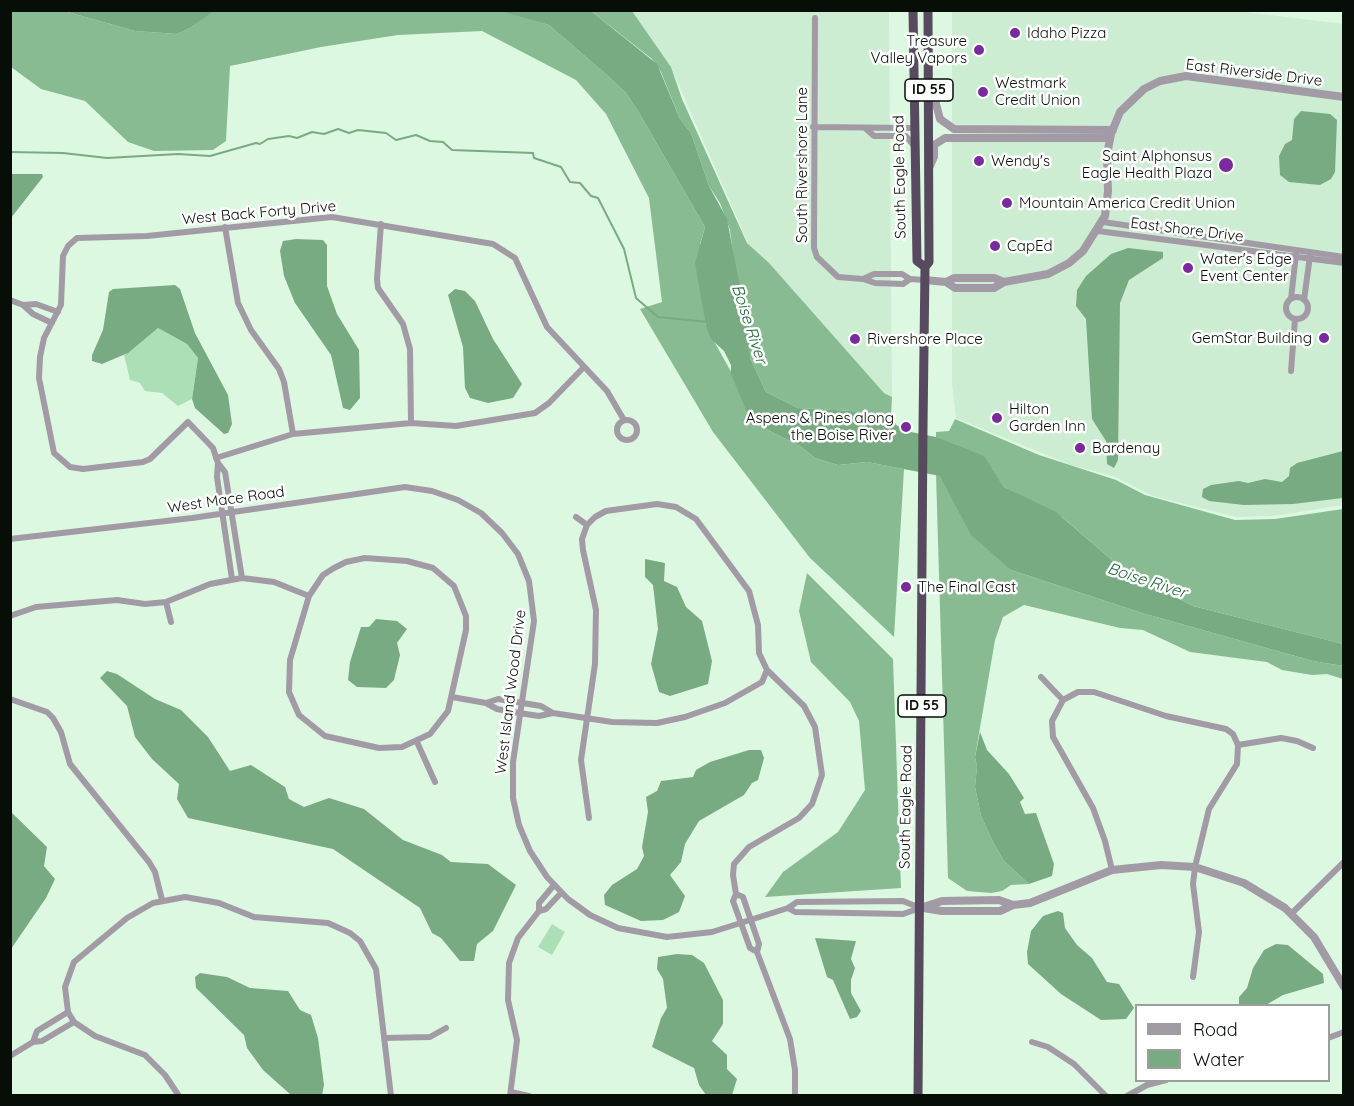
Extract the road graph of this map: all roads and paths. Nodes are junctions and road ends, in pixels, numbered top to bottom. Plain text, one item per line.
1 (913, 10) edge
2 (928, 10) edge
3 (816, 18) dead end
4 (929, 88) junction
5 (1344, 98) edge
6 (813, 127) junction
7 (864, 128) junction
8 (914, 128) junction
9 (1112, 134) junction
10 (914, 147) junction
11 (928, 172) junction
12 (1103, 222) junction
13 (381, 224) junction
14 (225, 227) junction
15 (1098, 231) junction
16 (1296, 254) junction
17 (1310, 256) junction
18 (1344, 257) edge
19 (1344, 263) edge
20 (925, 267) junction
21 (925, 280) junction
22 (1291, 298) junction
23 (10, 300) edge
24 (1304, 300) junction
25 (24, 304) junction
26 (58, 312) junction
27 (1295, 319) junction
28 (52, 322) junction
29 (584, 368) junction
30 (1291, 371) dead end
31 (624, 420) dead end
32 (411, 423) junction
33 (293, 434) junction
34 (217, 460) junction
35 (443, 494) joint
36 (233, 513) junction
37 (222, 514) junction
38 (576, 517) dead end
39 (587, 525) junction
40 (10, 539) edge
41 (237, 543) junction
42 (227, 545) junction
43 (242, 578) junction
44 (232, 579) junction
45 (309, 596) junction
46 (166, 602) junction
47 (10, 616) edge
48 (171, 622) dead end
49 (766, 670) junction
50 (1041, 677) dead end
51 (452, 697) junction
52 (10, 699) edge
53 (1063, 700) junction
54 (521, 702) junction
55 (486, 703) junction
56 (519, 713) junction
57 (553, 713) junction
58 (586, 718) junction
59 (417, 742) junction
60 (1238, 745) junction
61 (1313, 748) dead end
62 (435, 782) dead end
63 (589, 818) dead end
64 (1344, 861) edge
65 (1195, 867) junction
66 (1112, 870) junction
67 (554, 885) junction
68 (561, 893) junction
69 (736, 894) junction
70 (162, 900) junction
71 (788, 908) junction
72 (920, 908) junction
73 (539, 911) junction
74 (1292, 914) junction
75 (750, 918) junction
76 (741, 921) junction
77 (757, 952) junction
78 (1193, 977) dead end
79 (1344, 987) edge
80 (68, 1012) junction
81 (74, 1022) junction
82 (446, 1028) dead end
83 (1344, 1032) edge
84 (384, 1038) junction
85 (1330, 1038) edge
86 (33, 1042) junction
87 (1032, 1042) dead end
88 (10, 1056) edge
89 (1158, 1082) edge
90 (510, 1094) edge
91 (179, 1095) edge
92 (391, 1095) edge
93 (529, 1095) edge
94 (795, 1095) edge
95 (918, 1095) edge
96 (1106, 1095) edge
97 (1127, 1095) edge

1 - 8 highway, South Eagle Road / ID 55
2 - 4 highway, South Eagle Road / ID 55
3 - 6 street, South Rivershore Lane
4 - 9 street
4 - 11 highway, South Eagle Road / ID 55
5 - 9 street, East Riverside Drive
6 - 7 street
6 - 21 street, South Rivershore Lane
7 - 8 street
7 - 10 street
8 - 10 highway, South Eagle Road / ID 55
8 - 11 highway
9 - 11 street
9 - 12 street, East Riverside Drive
10 - 20 highway, South Eagle Road / ID 55
11 - 20 highway, South Eagle Road / ID 55
12 - 15 street, East Riverside Drive
12 - 16 street, East Shore Drive
13 - 14 street, West Back Forty Drive
13 - 29 street, West Back Forty Drive
13 - 32 street
14 - 26 street, West Back Forty Drive
14 - 33 street
15 - 16 street, East Shore Drive
15 - 21 street, East Riverside Drive
16 - 17 street, East Shore Drive
16 - 22 street
17 - 18 street, East Shore Drive
17 - 19 street, East Shore Drive
17 - 24 street
20 - 21 highway, South Eagle Road / ID 55
21 - 72 highway, South Eagle Road / ID 55
22 - 24 street
22 - 27 street
23 - 25 street
24 - 27 street
25 - 26 street
25 - 28 street
26 - 28 street
27 - 30 street
28 - 34 street
29 - 31 street
29 - 32 street
32 - 33 street
33 - 34 street
34 - 36 street
34 - 37 street
35 - 36 street, West Mace Road
35 - 54 street, West Island Wood Drive
36 - 37 street, West Mace Road
36 - 41 street
37 - 40 street, West Mace Road
37 - 42 street
38 - 39 street
39 - 49 street
39 - 58 street
41 - 42 street
41 - 43 street
42 - 44 street
43 - 44 street
43 - 45 street
44 - 46 street
45 - 51 street
45 - 59 street
46 - 47 street
46 - 48 street
49 - 58 street
49 - 69 street
50 - 53 street
51 - 55 street
51 - 59 street
52 - 70 street
53 - 60 street
53 - 66 street
54 - 55 street
54 - 56 street, West Island Wood Drive
54 - 57 street
55 - 56 street
56 - 57 street
56 - 67 street, West Island Wood Drive
57 - 58 street
58 - 63 street
59 - 62 street
60 - 61 street
60 - 65 street
64 - 74 street
65 - 66 street
65 - 74 street
65 - 78 street
66 - 72 street
67 - 68 street, West Island Wood Drive
67 - 73 street
68 - 73 street
68 - 76 street, West Island Wood Drive
69 - 75 street
69 - 76 street
70 - 80 street
70 - 84 street
71 - 72 street, West Island Wood Drive
71 - 72 street, West Island Wood Drive
71 - 75 street, West Island Wood Drive
72 - 95 highway, South Eagle Road / ID 55
73 - 90 street
74 - 79 street
75 - 76 street, West Island Wood Drive
75 - 77 street
76 - 77 street
77 - 94 street
80 - 81 street
80 - 86 street
81 - 86 street
81 - 91 street
82 - 84 street
83 - 85 street
84 - 92 street
86 - 88 street
87 - 96 street
89 - 97 street
90 - 93 street

